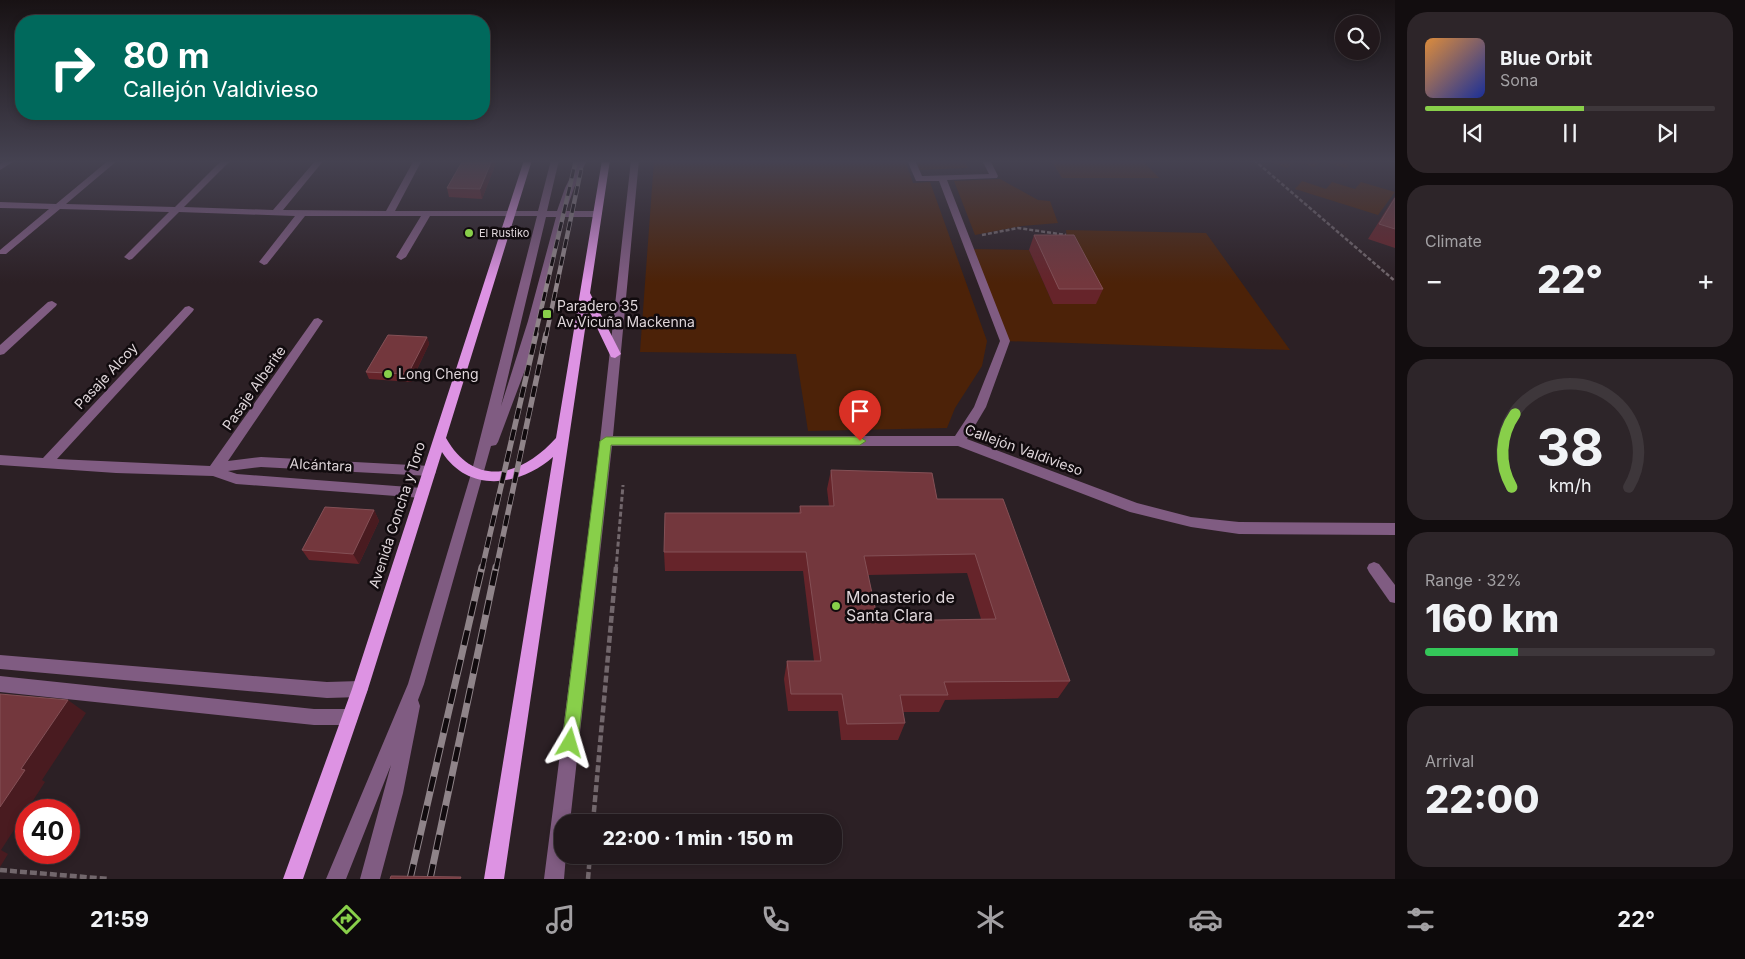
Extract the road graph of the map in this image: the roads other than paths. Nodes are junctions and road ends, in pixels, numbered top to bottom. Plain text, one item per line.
1 (64, 201) edge
2 (186, 201) edge
3 (285, 201) edge
4 (396, 201) edge
5 (515, 201) edge
6 (544, 201) edge
7 (566, 201) edge
8 (600, 201) edge
9 (631, 201) edge
10 (950, 201) edge
11 (0, 204) edge
12 (58, 206) junction
13 (177, 210) junction
14 (276, 212) junction
15 (302, 213) junction
16 (511, 213) junction
17 (541, 213) junction
18 (562, 213) junction
19 (389, 214) junction
20 (427, 214) junction
21 (598, 214) junction
22 (3, 252) dead end
23 (129, 257) dead end
24 (402, 257) dead end
25 (264, 262) dead end
26 (585, 292) junction
27 (52, 304) dead end
28 (189, 309) dead end
29 (318, 321) dead end
30 (0, 351) edge
31 (615, 354) junction
32 (440, 438) junction
33 (563, 439) junction
34 (606, 441) junction
35 (959, 441) junction
36 (0, 460) edge
37 (46, 464) junction
38 (214, 471) junction
39 (430, 471) junction
40 (478, 474) junction
41 (422, 493) junction
42 (1395, 529) edge
43 (1374, 568) dead end
44 (1395, 597) edge
45 (0, 662) edge
46 (0, 684) edge
47 (416, 684) junction
48 (360, 689) junction
49 (350, 717) junction
50 (293, 879) edge
51 (336, 879) edge
52 (370, 879) edge
53 (494, 879) edge
54 (554, 879) edge

1 - 12 street
2 - 13 street
3 - 14 street
4 - 19 street
5 - 16 main road, Avenida Concha y Toro
6 - 17 street
7 - 18 street
8 - 21 main road
9 - 31 street
10 - 35 street
11 - 12 street
12 - 13 street
12 - 22 street
13 - 14 street
13 - 23 street
14 - 15 street
15 - 19 street
15 - 25 street
16 - 17 street
16 - 20 street
16 - 32 main road, Avenida Concha y Toro
17 - 18 street
17 - 40 street
18 - 21 street
18 - 40 street
19 - 20 street
20 - 24 street
21 - 26 main road
26 - 31 main road
26 - 33 main road
27 - 30 street
28 - 37 street, Pasaje Alcoy
29 - 38 street, Pasaje Alberite
31 - 34 street
32 - 39 main road, Avenida Concha y Toro
32 - 40 main road
33 - 40 main road
33 - 53 main road
34 - 35 street, Callejón Valdivieso
34 - 54 street
35 - 42 street, Callejón Valdivieso
36 - 37 street, Alcántara
37 - 38 street, Alcántara
38 - 39 street, Alcántara
38 - 41 street, Alcántara
39 - 41 main road, Avenida Concha y Toro
40 - 47 street
41 - 48 main road, Avenida Concha y Toro
43 - 44 street
45 - 48 street
46 - 49 street
47 - 51 street
47 - 52 street
48 - 49 main road, Avenida Concha y Toro
49 - 50 main road, Avenida Concha y Toro

